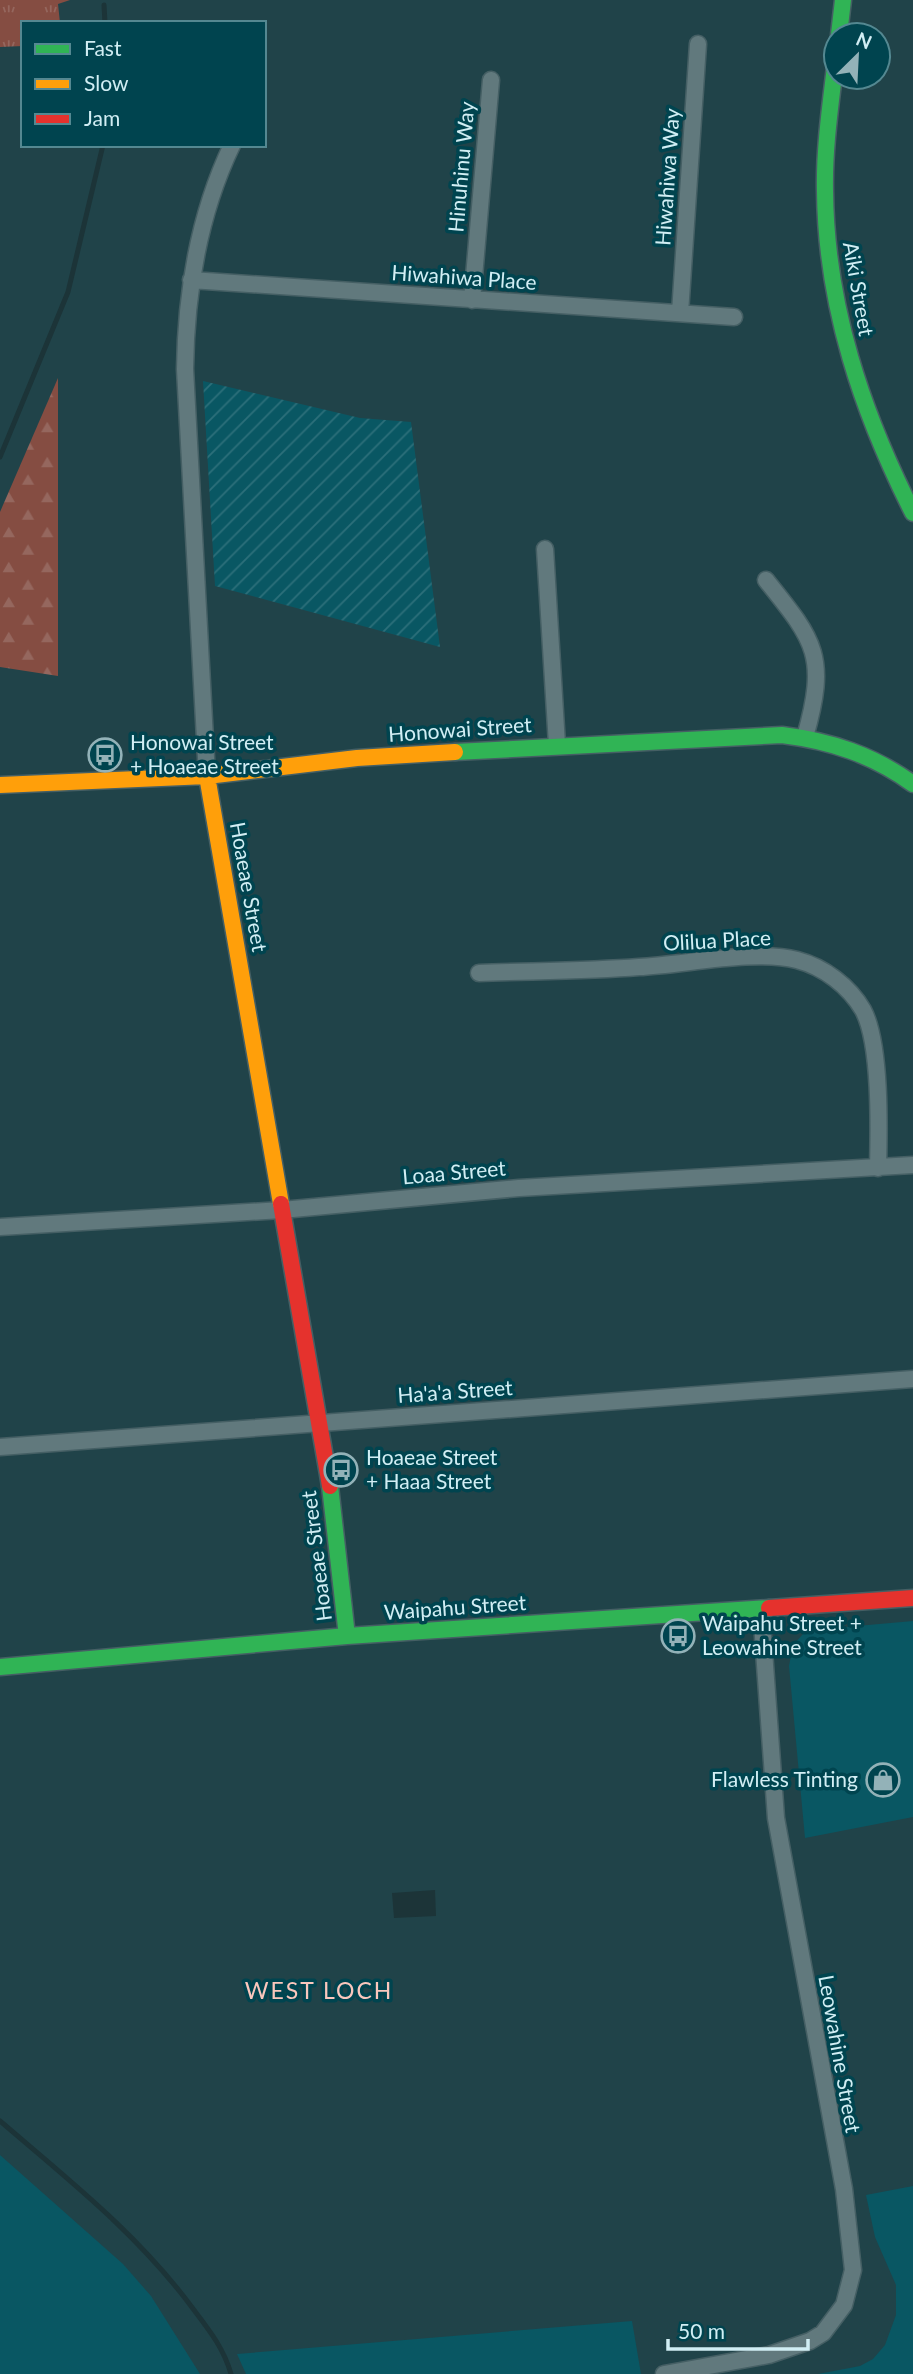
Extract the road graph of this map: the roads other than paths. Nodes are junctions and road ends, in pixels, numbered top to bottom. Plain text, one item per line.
1 (843, 0) edge
2 (841, 21) edge
3 (698, 44) dead end
4 (491, 80) dead end
5 (832, 91) edge
6 (231, 147) edge
7 (191, 280) junction
8 (472, 300) junction
9 (680, 313) junction
10 (734, 317) dead end
11 (913, 513) edge
12 (545, 549) dead end
13 (766, 580) dead end
14 (805, 737) junction
15 (557, 745) junction
16 (208, 776) junction
17 (913, 784) edge
18 (0, 785) edge
19 (480, 973) dead end
20 (913, 1165) edge
21 (878, 1168) junction
22 (282, 1210) junction
23 (0, 1227) edge
24 (913, 1379) edge
25 (319, 1423) junction
26 (0, 1447) edge
27 (913, 1598) edge
28 (761, 1609) junction
29 (347, 1636) junction
30 (0, 1667) edge
31 (664, 2374) edge

1 - 2 street
3 - 9 street, Hiwahiwa Way
4 - 8 street, Hinuhinu Way
5 - 11 street, Aiki Street
6 - 7 street, Hoaeae Street
7 - 8 street, Hiwahiwa Place
7 - 16 street, Hoaeae Street
8 - 9 street, Hiwahiwa Place
9 - 10 street, Hiwahiwa Place
12 - 15 street
13 - 14 street
14 - 15 street, Honowai Street
14 - 17 street, Honowai Street
15 - 16 street, Honowai Street
16 - 18 street, Honowai Street
16 - 22 street, Hoaeae Street
19 - 21 street, Olilua Place
20 - 21 street, Loaa Street
21 - 22 street, Loaa Street
22 - 23 street, Loaa Street
22 - 25 street, Hoaeae Street
24 - 25 street, Ha'a'a Street
25 - 26 street, Ha'a'a Street
25 - 29 street, Hoaeae Street
27 - 28 street, Waipahu Street
28 - 29 street, Waipahu Street
28 - 31 street, Leowahine Street
29 - 30 street, Waipahu Street

